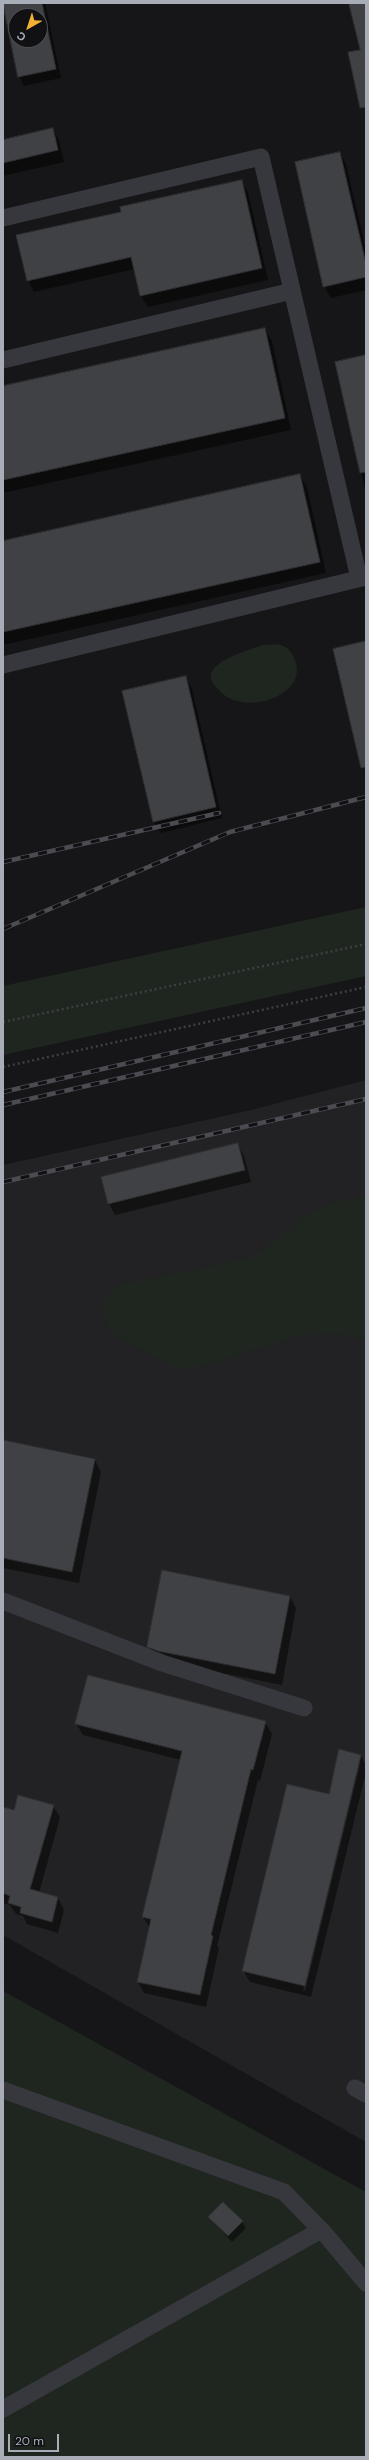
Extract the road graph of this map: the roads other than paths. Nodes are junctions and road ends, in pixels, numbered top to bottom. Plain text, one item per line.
1 (3, 218) edge
2 (292, 291) junction
3 (3, 360) edge
4 (362, 578) edge
5 (3, 665) edge
6 (3, 1601) edge
7 (304, 1708) dead end
8 (3, 2090) edge
9 (321, 2230) junction
10 (366, 2283) edge
11 (3, 2409) edge

1 - 2 lane
2 - 3 lane
2 - 4 lane
4 - 5 lane
6 - 7 lane
8 - 9 lane
9 - 10 lane
9 - 11 lane

